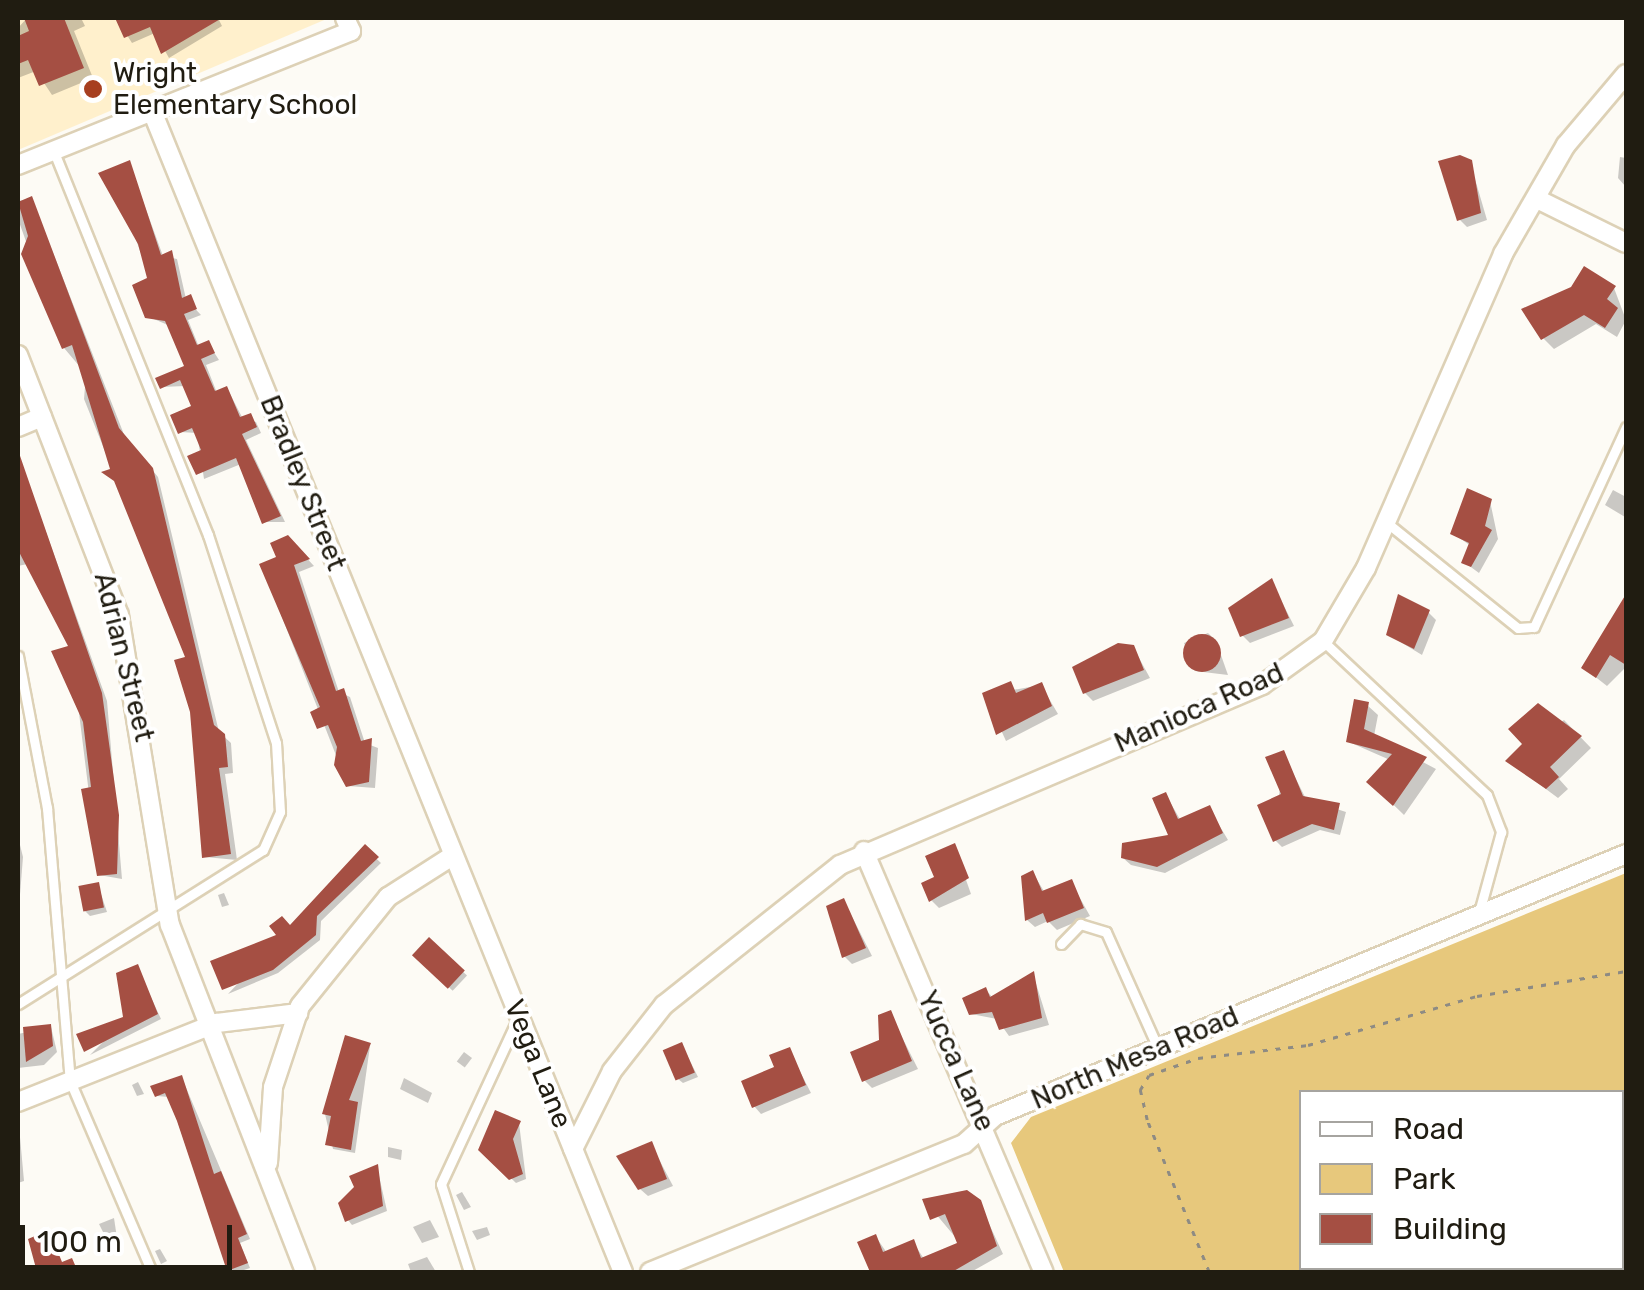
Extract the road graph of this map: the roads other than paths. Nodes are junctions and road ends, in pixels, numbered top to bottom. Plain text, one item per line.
1 (348, 24) edge
2 (1626, 74) edge
3 (152, 112) junction
4 (54, 151) junction
5 (18, 165) edge
6 (1537, 199) junction
7 (1626, 243) edge
8 (18, 355) edge
9 (42, 416) junction
10 (18, 427) edge
11 (1626, 427) edge
12 (1386, 522) junction
13 (1323, 641) junction
14 (18, 656) edge
15 (864, 851) junction
16 (1626, 854) edge
17 (452, 856) junction
18 (168, 916) junction
19 (1478, 916) junction
20 (1061, 944) dead end
21 (63, 983) junction
22 (18, 1004) edge
23 (298, 1013) junction
24 (519, 1017) junction
25 (205, 1028) junction
26 (1158, 1048) junction
27 (70, 1081) junction
28 (18, 1102) edge
29 (983, 1124) junction
30 (573, 1149) junction
31 (268, 1179) junction
32 (152, 1272) edge
33 (305, 1272) edge
34 (469, 1272) edge
35 (623, 1272) edge
36 (650, 1272) edge
37 (1044, 1272) edge

1 - 3 street
2 - 6 street, Manioca Road
3 - 4 street
3 - 17 street, Bradley Street
4 - 5 street
4 - 18 lane
6 - 7 street
6 - 12 street, Manioca Road
8 - 9 street, Adrian Street
9 - 10 street
9 - 18 street, Adrian Street
11 - 12 lane
12 - 13 street, Manioca Road
13 - 15 street, Manioca Road
13 - 19 lane
14 - 21 lane
15 - 29 street, Yucca Lane
15 - 30 street, Manioca Road
16 - 19 street, North Mesa Road
17 - 23 street
17 - 24 street, Vega Lane
18 - 21 lane
18 - 25 street, Adrian Street
19 - 26 street, North Mesa Road
20 - 26 lane
21 - 22 lane
21 - 27 lane
23 - 25 street
23 - 31 street
24 - 30 street, Vega Lane
24 - 34 lane
25 - 27 street
25 - 31 street, Adrian Street
26 - 29 street, North Mesa Road
27 - 28 street
27 - 32 lane
29 - 36 street, North Mesa Road
29 - 37 street, Yucca Lane
30 - 35 street, Vega Lane
31 - 33 street, Adrian Street

